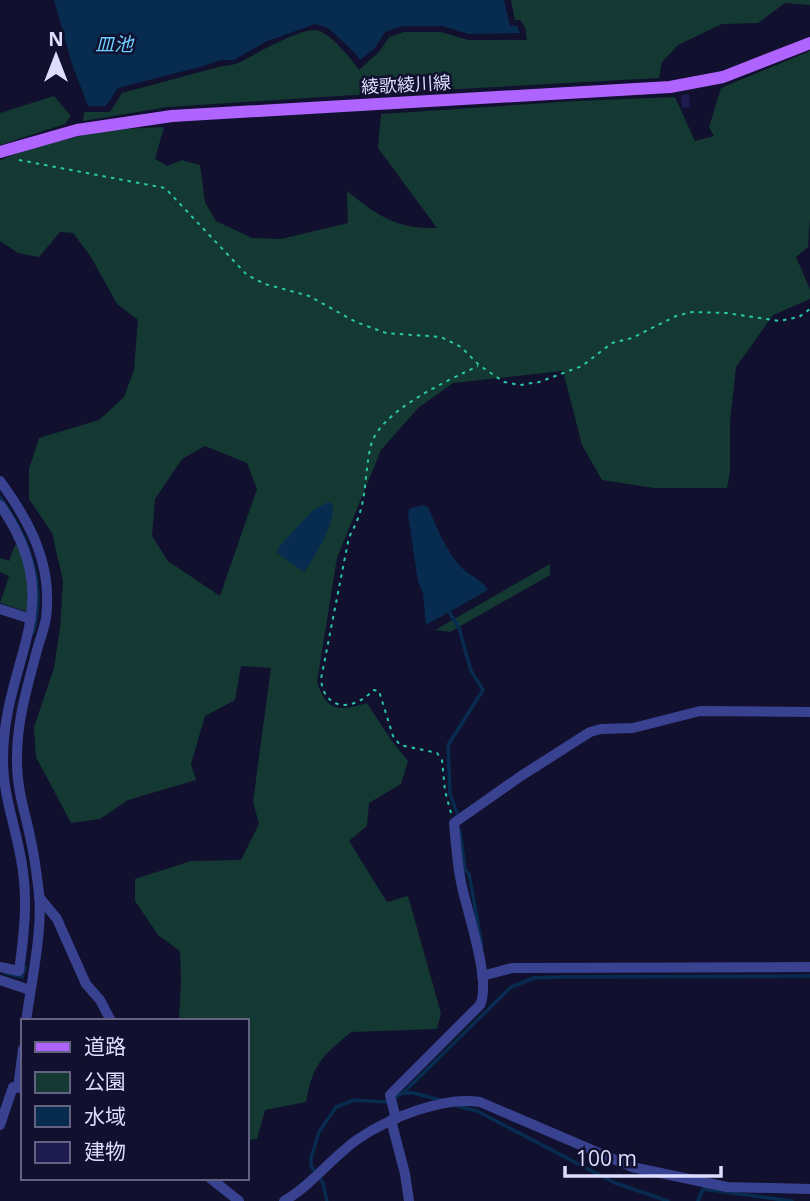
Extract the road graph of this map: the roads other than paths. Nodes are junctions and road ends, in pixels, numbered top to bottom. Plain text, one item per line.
1 (810, 43) edge
2 (1, 152) edge
3 (0, 481) edge
4 (0, 505) edge
5 (0, 609) edge
6 (31, 619) junction
7 (810, 712) edge
8 (39, 897) junction
9 (0, 967) edge
10 (810, 967) edge
11 (482, 976) junction
12 (0, 980) edge
13 (30, 990) junction
14 (26, 1019) edge
15 (110, 1019) edge
16 (21, 1058) edge
17 (14, 1088) edge
18 (394, 1120) junction
19 (0, 1125) edge
20 (213, 1180) edge
21 (810, 1189) edge
22 (239, 1201) edge
23 (284, 1201) edge
24 (409, 1201) edge

1 - 2 main road, 綾歌綾川線
3 - 8 street
4 - 6 street
5 - 6 street
6 - 9 street
7 - 11 street
8 - 13 street
8 - 15 street
10 - 11 street
11 - 18 street
12 - 13 street
13 - 14 street
16 - 17 street
17 - 19 street
18 - 21 street
18 - 23 street
18 - 24 street
20 - 22 street

